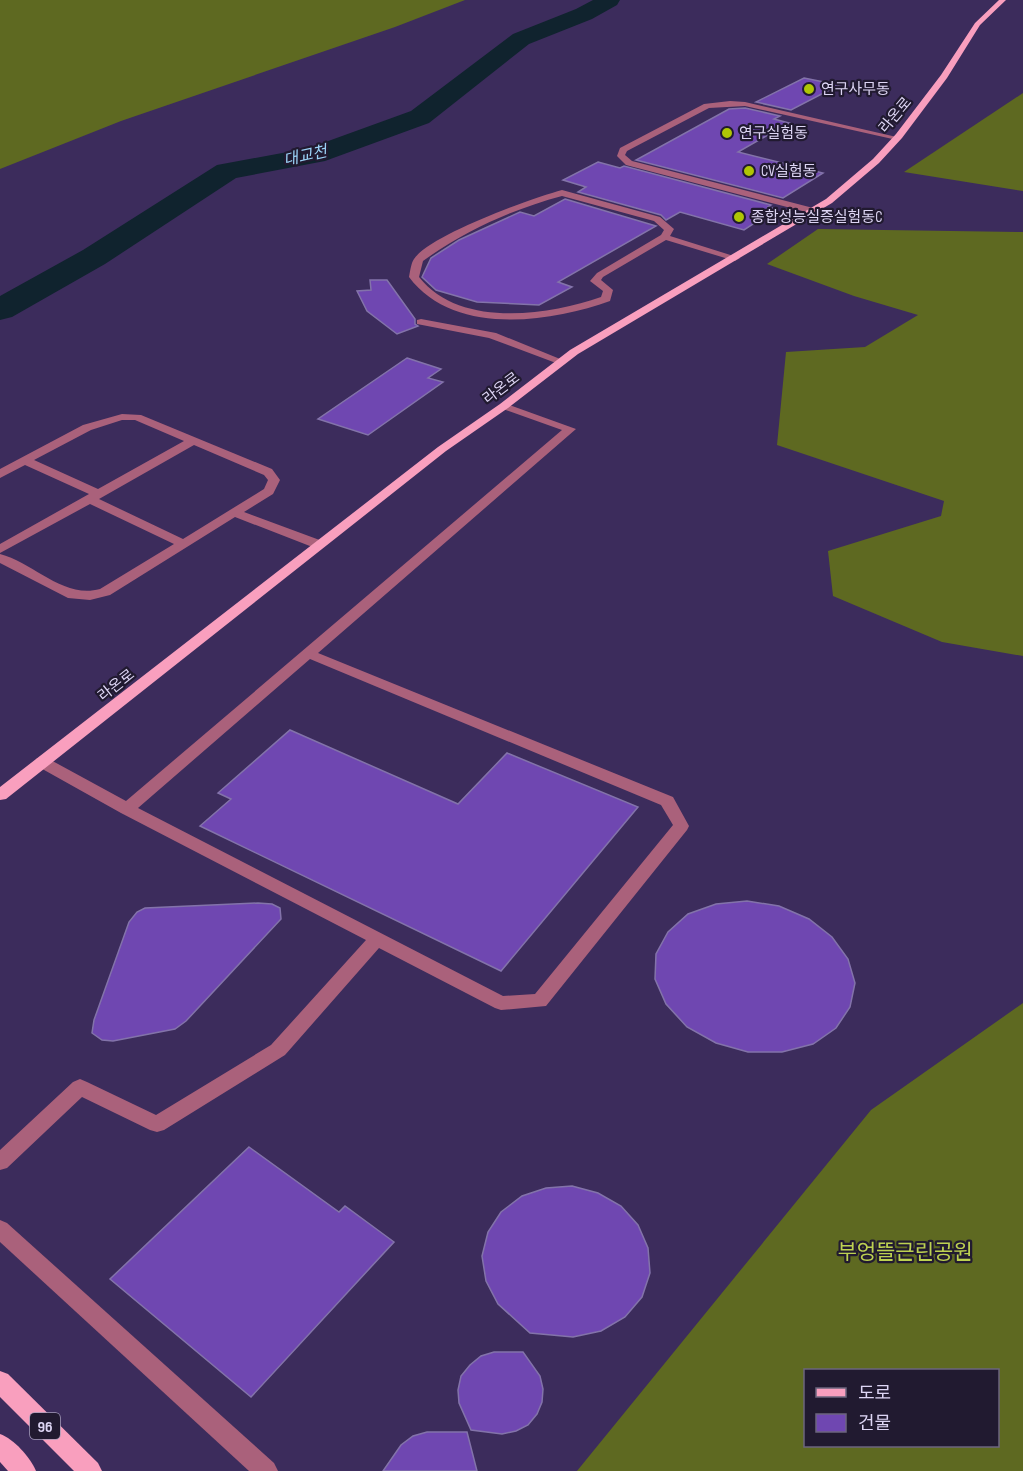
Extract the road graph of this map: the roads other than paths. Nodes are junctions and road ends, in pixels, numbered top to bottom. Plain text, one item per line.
1 (1003, 0) edge
2 (897, 138) junction
3 (814, 211) junction
4 (664, 237) junction
5 (735, 258) junction
6 (499, 316) junction
7 (421, 322) dead end
8 (492, 335) junction
9 (560, 361) junction
10 (504, 406) junction
11 (193, 441) junction
12 (26, 461) junction
13 (0, 474) edge
14 (92, 496) junction
15 (235, 513) junction
16 (184, 544) junction
17 (320, 545) junction
18 (0, 549) edge
19 (0, 558) edge
20 (309, 654) junction
21 (42, 762) junction
22 (0, 795) edge
23 (127, 809) junction
24 (377, 939) junction
25 (0, 1162) edge
26 (0, 1229) edge
27 (0, 1382) edge
28 (0, 1446) edge
29 (24, 1471) edge
30 (90, 1471) edge
31 (267, 1471) edge

1 - 2 main road, 라온로
2 - 3 main road, 라온로
2 - 3 lane
3 - 5 main road, 라온로
4 - 5 lane
4 - 6 lane
4 - 6 lane
5 - 9 main road, 라온로
6 - 8 lane
7 - 8 lane
8 - 9 lane
9 - 10 main road, 라온로
10 - 17 main road, 라온로
10 - 20 lane
11 - 12 lane
11 - 14 lane
11 - 15 lane
12 - 13 lane
12 - 14 lane
14 - 16 lane
14 - 18 lane
15 - 16 lane
15 - 17 lane
16 - 19 lane
17 - 21 main road, 라온로
20 - 23 lane
20 - 24 lane
21 - 22 main road, 라온로
21 - 23 lane
23 - 24 lane
24 - 25 lane
26 - 31 lane
27 - 30 main road, 96
28 - 29 main road, 96

